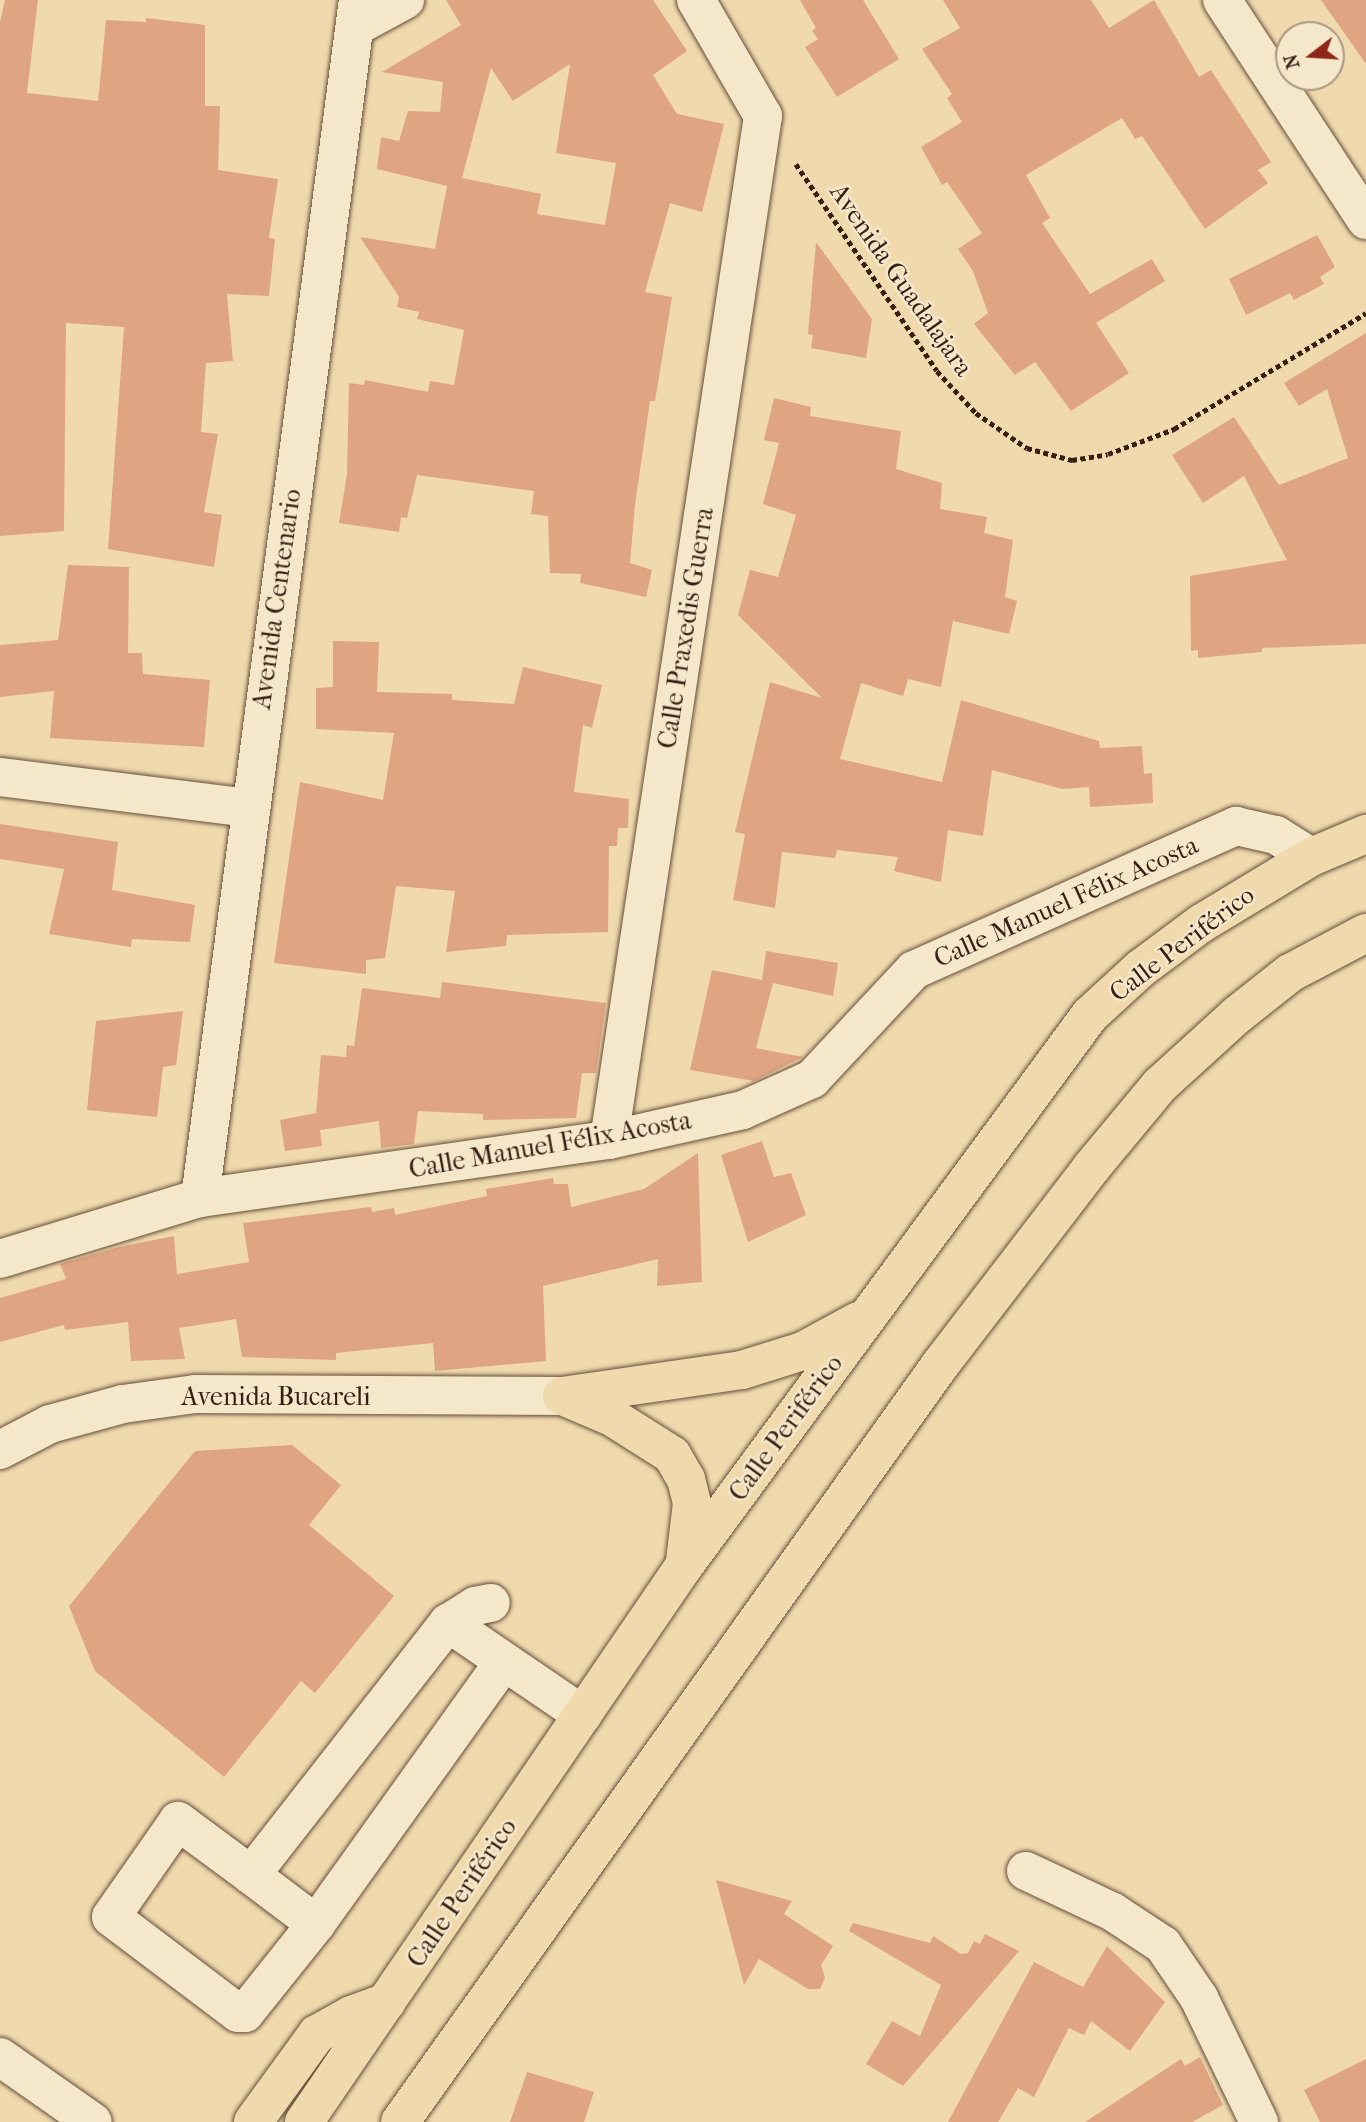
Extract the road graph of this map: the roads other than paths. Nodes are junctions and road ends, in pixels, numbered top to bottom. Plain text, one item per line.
1 (405, 0) edge
2 (696, 0) edge
3 (1222, 0) edge
4 (357, 13) edge
5 (1366, 220) edge
6 (0, 777) edge
7 (249, 808) junction
8 (1366, 834) edge
9 (1311, 857) junction
10 (1366, 933) edge
11 (609, 1140) junction
12 (200, 1198) junction
13 (0, 1259) edge
14 (869, 1315) junction
15 (562, 1396) junction
16 (0, 1450) edge
17 (684, 1566) junction
18 (491, 1602) dead end
19 (448, 1623) junction
20 (504, 1661) junction
21 (583, 1715) junction
22 (1026, 1871) dead end
23 (251, 1875) junction
24 (316, 1924) junction
25 (387, 2002) junction
26 (0, 2057) edge
27 (93, 2122) edge
28 (253, 2122) edge
29 (304, 2122) edge
30 (400, 2122) edge
31 (1259, 2122) edge

1 - 4 street
2 - 11 street, Calle Praxedis Guerra
3 - 5 street
4 - 7 street, Avenida Centenario
6 - 7 street
7 - 12 street, Avenida Centenario
8 - 9 highway, Calle Periférico
9 - 11 street, Calle Manuel Félix Acosta
9 - 14 highway, Calle Periférico
10 - 30 highway
11 - 12 street, Calle Manuel Félix Acosta
12 - 13 street, Calle Manuel Félix Acosta
14 - 15 highway
14 - 17 highway, Calle Periférico
15 - 16 street, Avenida Bucareli
15 - 17 highway
17 - 21 highway, Calle Periférico
18 - 19 street
19 - 20 street
19 - 23 street
20 - 21 street
20 - 24 street
21 - 25 highway, Calle Periférico
22 - 31 street
23 - 24 street
23 - 24 street
25 - 28 highway
25 - 29 highway, Calle Periférico
26 - 27 street

